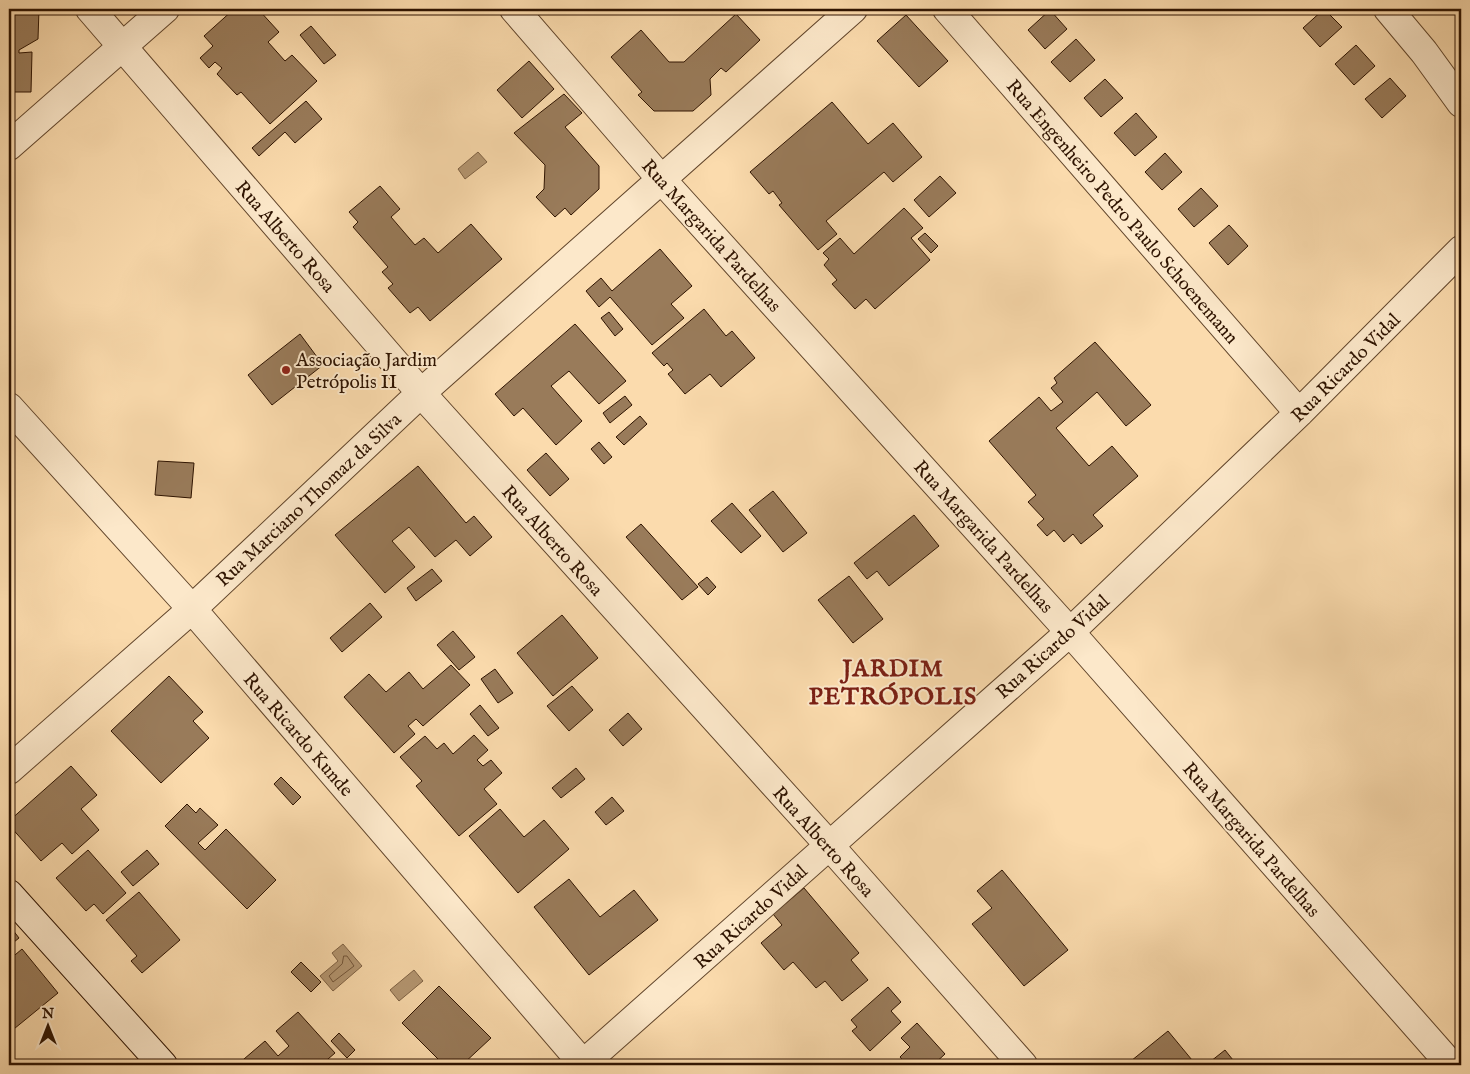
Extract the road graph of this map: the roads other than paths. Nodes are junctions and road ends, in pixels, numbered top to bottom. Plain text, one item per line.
1 (90, 9) edge
2 (165, 9) edge
3 (514, 9) edge
4 (853, 9) edge
5 (947, 9) edge
6 (1388, 9) edge
7 (123, 45) junction
8 (1461, 102) edge
9 (9, 146) edge
10 (662, 180) junction
11 (1461, 250) edge
12 (421, 393) junction
13 (9, 406) edge
14 (1299, 413) junction
15 (192, 609) junction
16 (1070, 632) junction
17 (9, 770) edge
18 (829, 845) junction
19 (9, 894) edge
20 (163, 1065) edge
21 (583, 1065) edge
22 (1023, 1065) edge
23 (1451, 1065) edge

1 - 7 street, Rua Alberto Rosa
2 - 7 street
3 - 10 street, Rua Margarida Pardelhas
4 - 10 street, Rua Marciano Thomaz da Silva
5 - 14 street, Rua Engenheiro Pedro Paulo Schoenemann
6 - 8 street
7 - 9 street
7 - 12 street, Rua Alberto Rosa
10 - 12 street, Rua Marciano Thomaz da Silva
10 - 16 street, Rua Margarida Pardelhas
11 - 14 street, Rua Ricardo Vidal
12 - 15 street, Rua Marciano Thomaz da Silva
12 - 18 street, Rua Alberto Rosa
13 - 15 street, Rua Ricardo Kunde
14 - 16 street, Rua Ricardo Vidal
15 - 17 street, Rua Marciano Thomaz da Silva
15 - 21 street, Rua Ricardo Kunde
16 - 18 street, Rua Ricardo Vidal
16 - 23 street, Rua Margarida Pardelhas
18 - 21 street, Rua Ricardo Vidal
18 - 22 street, Rua Alberto Rosa
19 - 20 street

